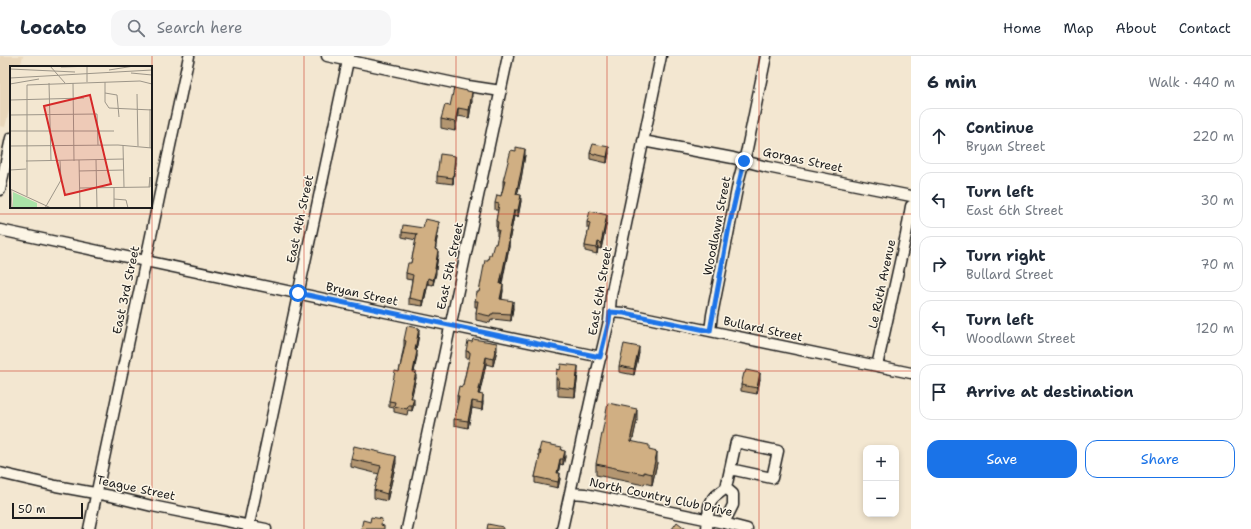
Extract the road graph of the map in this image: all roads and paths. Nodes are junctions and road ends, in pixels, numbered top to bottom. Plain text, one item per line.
1 (189, 56) edge
2 (327, 56) edge
3 (508, 56) edge
4 (661, 56) edge
5 (766, 56) edge
6 (348, 58) edge
7 (501, 91) junction
8 (643, 141) junction
9 (10, 143) edge
10 (744, 161) junction
11 (0, 190) edge
12 (911, 196) edge
13 (911, 206) edge
14 (0, 230) edge
15 (145, 261) junction
16 (298, 293) junction
17 (610, 312) junction
18 (450, 325) junction
19 (710, 331) junction
20 (600, 357) junction
21 (877, 366) junction
22 (911, 373) edge
23 (730, 469) junction
24 (0, 473) edge
25 (726, 488) junction
26 (96, 493) junction
27 (570, 493) junction
28 (724, 523) junction
29 (708, 524) edge
30 (248, 527) edge
31 (89, 529) edge
32 (266, 529) edge
33 (407, 529) edge
34 (562, 529) edge
35 (747, 529) edge

1 - 15 street, East 3rd Street
2 - 6 street
3 - 7 street, East 5th Street
4 - 8 street, East 6th Street
5 - 10 street, Woodlawn Street
6 - 7 street
6 - 16 street, East 4th Street
7 - 18 street, East 5th Street
8 - 10 street, Gorgas Street
8 - 17 street, East 6th Street
9 - 11 street
10 - 12 street, Gorgas Street
10 - 19 street, Woodlawn Street
13 - 21 street, Le Ruth Avenue
14 - 15 street, Bryan Street
15 - 16 street, Bryan Street
15 - 26 street, East 3rd Street
16 - 18 street, Bryan Street
16 - 30 street, East 4th Street
17 - 19 street, Bullard Street
17 - 20 street, East 6th Street
18 - 20 street, Bryan Street
18 - 33 street, East 5th Street
19 - 21 street, Bullard Street
20 - 27 street, East 6th Street
21 - 22 street, Bullard Street
23 - 23 street
23 - 25 street
24 - 26 street, Teague Street
25 - 28 street
25 - 29 street
26 - 30 street, Teague Street
26 - 31 street, East 3rd Street
27 - 29 street, North Country Club Drive
27 - 34 street, East 6th Street
28 - 29 street, North Country Club Drive
28 - 35 street, North Country Club Drive
30 - 32 street, Teague Street

